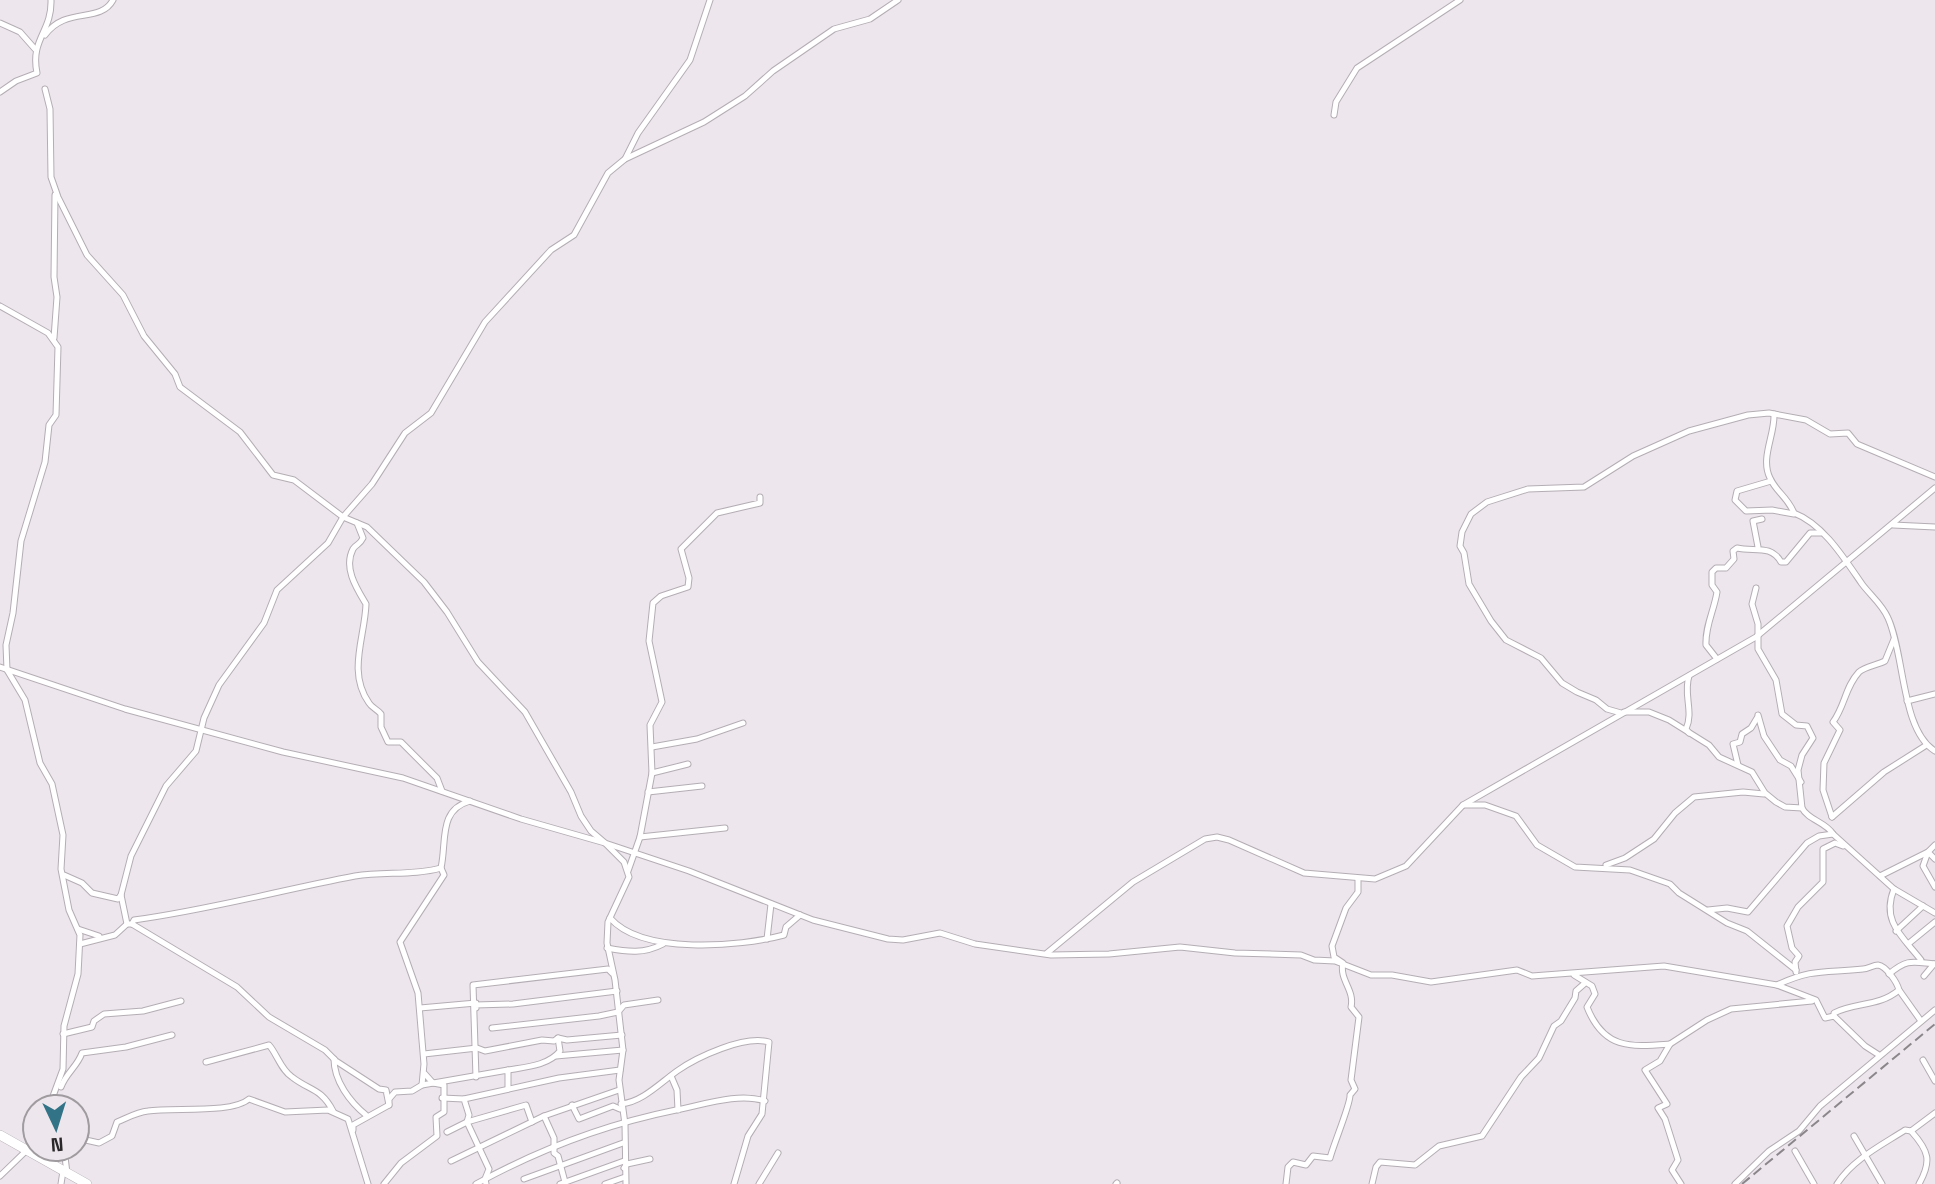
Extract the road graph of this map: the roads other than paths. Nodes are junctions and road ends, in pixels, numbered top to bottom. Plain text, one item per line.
1 (52, 0) edge
2 (113, 0) edge
3 (710, 0) edge
4 (898, 0) edge
5 (1460, 0) edge
6 (0, 23) edge
7 (41, 39) junction
8 (35, 49) junction
9 (45, 89) dead end
10 (0, 92) edge
11 (1334, 115) dead end
12 (625, 159) junction
13 (55, 190) junction
14 (0, 306) edge
15 (54, 338) junction
16 (1773, 414) junction
17 (1935, 477) edge
18 (1771, 481) junction
19 (1935, 488) edge
20 (760, 497) dead end
21 (1795, 513) junction
22 (343, 517) junction
23 (1762, 519) dead end
24 (357, 523) junction
25 (1892, 525) junction
26 (1935, 527) edge
27 (1821, 533) junction
28 (1758, 547) junction
29 (1845, 563) junction
30 (1756, 588) dead end
31 (1756, 637) junction
32 (1894, 639) junction
33 (1717, 659) junction
34 (0, 667) edge
35 (7, 670) junction
36 (1689, 676) junction
37 (1935, 694) edge
38 (1908, 701) junction
39 (1623, 712) junction
40 (743, 723) dead end
41 (202, 730) junction
42 (1691, 735) junction
43 (1926, 746) junction
44 (652, 747) junction
45 (1935, 751) edge
46 (688, 764) dead end
47 (1738, 765) junction
48 (652, 772) junction
49 (1801, 782) junction
50 (702, 786) dead end
51 (442, 791) junction
52 (648, 792) junction
53 (471, 800) junction
54 (1776, 802) junction
55 (1463, 805) junction
56 (1802, 808) junction
57 (1832, 817) junction
58 (1828, 826) junction
59 (725, 828) dead end
60 (1833, 834) junction
61 (640, 837) junction
62 (605, 843) junction
63 (1935, 845) edge
64 (1846, 846) junction
65 (1928, 852) junction
66 (635, 853) junction
67 (1935, 859) edge
68 (1601, 867) junction
69 (441, 868) junction
70 (628, 871) junction
71 (63, 875) junction
72 (1880, 876) junction
73 (1358, 879) junction
74 (1935, 887) edge
75 (1894, 889) junction
76 (120, 897) junction
77 (1935, 903) edge
78 (771, 904) junction
79 (1925, 907) junction
80 (1708, 910) junction
81 (1935, 913) edge
82 (800, 915) junction
83 (610, 918) junction
84 (1935, 922) edge
85 (129, 924) junction
86 (78, 929) junction
87 (1896, 931) junction
88 (102, 937) junction
89 (767, 939) junction
90 (80, 944) junction
91 (663, 944) junction
92 (1908, 944) junction
93 (607, 948) junction
94 (1047, 953) junction
95 (1921, 960) junction
96 (1343, 963) junction
97 (1934, 964) edge
98 (1594, 972) junction
99 (1796, 973) junction
100 (1572, 974) junction
101 (1889, 974) junction
102 (1924, 976) dead end
103 (615, 977) junction
104 (1584, 982) junction
105 (1777, 985) junction
106 (1899, 989) junction
107 (617, 991) junction
108 (658, 1000) dead end
109 (1815, 1000) junction
110 (181, 1001) dead end
111 (488, 1002) dead end
112 (474, 1003) junction
113 (420, 1008) junction
114 (1935, 1010) edge
115 (618, 1012) junction
116 (1834, 1016) junction
117 (1921, 1021) junction
118 (475, 1026) junction
119 (492, 1028) dead end
120 (63, 1034) junction
121 (172, 1035) dead end
122 (622, 1035) junction
123 (558, 1038) junction
124 (1671, 1044) junction
125 (477, 1048) junction
126 (623, 1050) junction
127 (424, 1055) junction
128 (1879, 1055) junction
129 (556, 1056) junction
130 (334, 1059) junction
131 (1923, 1059) dead end
132 (206, 1062) dead end
133 (508, 1070) junction
134 (620, 1070) junction
135 (425, 1074) junction
136 (671, 1076) junction
137 (476, 1077) junction
138 (1935, 1081) edge
139 (433, 1083) junction
140 (422, 1084) junction
141 (508, 1089) junction
142 (619, 1090) junction
143 (54, 1093) edge
144 (55, 1093) edge
145 (442, 1098) junction
146 (464, 1099) junction
147 (765, 1101) junction
148 (389, 1105) junction
149 (572, 1105) junction
150 (620, 1106) junction
151 (678, 1110) junction
152 (334, 1111) junction
153 (1935, 1113) edge
154 (366, 1115) junction
155 (544, 1116) junction
156 (467, 1122) junction
157 (532, 1122) junction
158 (625, 1124) junction
159 (353, 1130) junction
160 (1911, 1131) junction
161 (447, 1132) dead end
162 (0, 1135) edge
163 (1854, 1136) dead end
164 (91, 1141) edge
165 (623, 1143) junction
166 (21, 1147) edge
167 (480, 1147) junction
168 (555, 1149) junction
169 (1796, 1151) dead end
170 (778, 1153) dead end
171 (1866, 1155) junction
172 (21, 1156) edge
173 (650, 1159) dead end
174 (451, 1161) dead end
175 (49, 1163) edge
176 (65, 1163) edge
177 (559, 1165) junction
178 (624, 1165) junction
179 (65, 1172) junction
180 (0, 1176) edge
181 (524, 1179) dead end
182 (626, 1181) edge
183 (485, 1182) edge
184 (562, 1183) edge
185 (61, 1184) edge
186 (87, 1184) edge
187 (368, 1184) edge
188 (384, 1184) edge
189 (477, 1184) edge
190 (605, 1184) edge
191 (734, 1184) edge
192 (759, 1184) edge
193 (1286, 1184) edge
194 (1372, 1184) edge
195 (1681, 1184) edge
196 (1735, 1184) edge
197 (1814, 1184) edge
198 (1837, 1184) edge
199 (1882, 1184) edge
200 (1919, 1184) edge

1 - 7 street
2 - 7 street
3 - 12 street
4 - 12 street
5 - 11 street
6 - 8 street
7 - 8 street
8 - 10 street
9 - 13 street
12 - 22 street
13 - 15 street
13 - 22 street
14 - 15 street
15 - 35 street
16 - 17 street
16 - 18 street
16 - 39 street
18 - 21 street
18 - 21 street
19 - 25 street
20 - 44 street
21 - 27 street
22 - 24 street
22 - 41 street
23 - 28 street
24 - 51 street
24 - 62 street
25 - 26 street
25 - 29 street
27 - 28 street
27 - 29 street
28 - 33 street
29 - 31 street
29 - 32 street
30 - 31 street
31 - 33 street
31 - 49 street
32 - 38 street
32 - 57 street
33 - 36 street
34 - 35 street
35 - 41 street
35 - 71 street
36 - 39 street
36 - 42 street
37 - 38 street
38 - 43 street
39 - 42 street
39 - 55 street
40 - 44 street
41 - 51 street
41 - 76 street
42 - 47 street
43 - 45 street
43 - 57 street
44 - 48 street
46 - 48 street
47 - 49 street
47 - 54 street
48 - 52 street
49 - 56 street
50 - 52 street
51 - 53 street
52 - 61 street
53 - 62 street
53 - 69 street
54 - 56 street
54 - 68 street
55 - 68 street
55 - 73 street
56 - 58 street
57 - 58 street
58 - 60 street
59 - 61 street
60 - 64 street
60 - 80 street
61 - 66 street
62 - 66 street
62 - 70 street
63 - 65 street
64 - 72 street
64 - 99 street
65 - 67 street
65 - 72 street
65 - 74 street
66 - 70 street
66 - 78 street
68 - 80 street
69 - 85 street
69 - 113 street
70 - 83 street
71 - 76 street
71 - 86 street
72 - 75 street
73 - 94 street
73 - 96 street
75 - 79 street
75 - 87 street
76 - 85 street
77 - 79 street
78 - 82 street
78 - 89 street
79 - 81 street
79 - 87 street
80 - 99 street
82 - 89 street
82 - 94 street
83 - 91 street
83 - 93 street
84 - 92 street
85 - 88 street
85 - 130 street
86 - 88 street
86 - 90 street
87 - 92 street
88 - 90 street
89 - 91 street
90 - 120 street
91 - 93 street
92 - 95 street
93 - 103 street
94 - 96 street
95 - 97 street
95 - 101 street
96 - 100 street
96 - 193 street
97 - 102 street
98 - 100 street
98 - 104 street
98 - 105 street
99 - 101 street
99 - 105 street
100 - 104 street
101 - 106 street
103 - 107 street
103 - 112 street
104 - 124 street
104 - 194 street
105 - 109 street
106 - 116 street
106 - 117 street
107 - 115 street
107 - 118 street
108 - 115 street
109 - 116 street
109 - 124 street
110 - 120 street
111 - 112 street
112 - 113 street
112 - 118 street
113 - 127 street
114 - 117 street
115 - 119 street
115 - 122 street
116 - 128 street
117 - 128 street
118 - 125 street
120 - 143 street
121 - 144 street
122 - 123 street
122 - 126 street
123 - 125 street
123 - 129 street
124 - 195 street
125 - 127 street
125 - 137 street
126 - 129 street
126 - 134 street
127 - 135 street
128 - 196 street
129 - 133 street
130 - 148 street
130 - 154 street
131 - 138 street
132 - 152 street
133 - 137 street
133 - 141 street
134 - 141 street
134 - 142 street
135 - 139 street
135 - 140 street
136 - 147 street
136 - 150 street
136 - 151 street
137 - 139 street
139 - 140 street
139 - 145 street
140 - 148 street
141 - 146 street
142 - 149 street
142 - 150 street
145 - 146 street
145 - 188 street
146 - 156 street
147 - 151 street
147 - 191 street
148 - 154 street
149 - 150 street
149 - 155 street
150 - 158 street
151 - 158 street
152 - 159 street
152 - 164 street
153 - 160 street
154 - 159 street
155 - 157 street
155 - 168 street
156 - 157 street
156 - 161 street
156 - 167 street
157 - 167 street
158 - 165 street
158 - 168 street
159 - 187 street
160 - 171 street
160 - 200 street
162 - 166 highway
163 - 171 street
165 - 177 street
165 - 178 street
167 - 174 street
167 - 183 street
168 - 177 street
168 - 183 street
169 - 197 street
170 - 192 street
171 - 198 street
171 - 199 street
172 - 180 street
173 - 178 street
175 - 179 highway
176 - 179 street
177 - 181 street
177 - 184 street
178 - 182 street
178 - 184 street
179 - 185 street
179 - 186 highway
182 - 190 street
183 - 189 street

